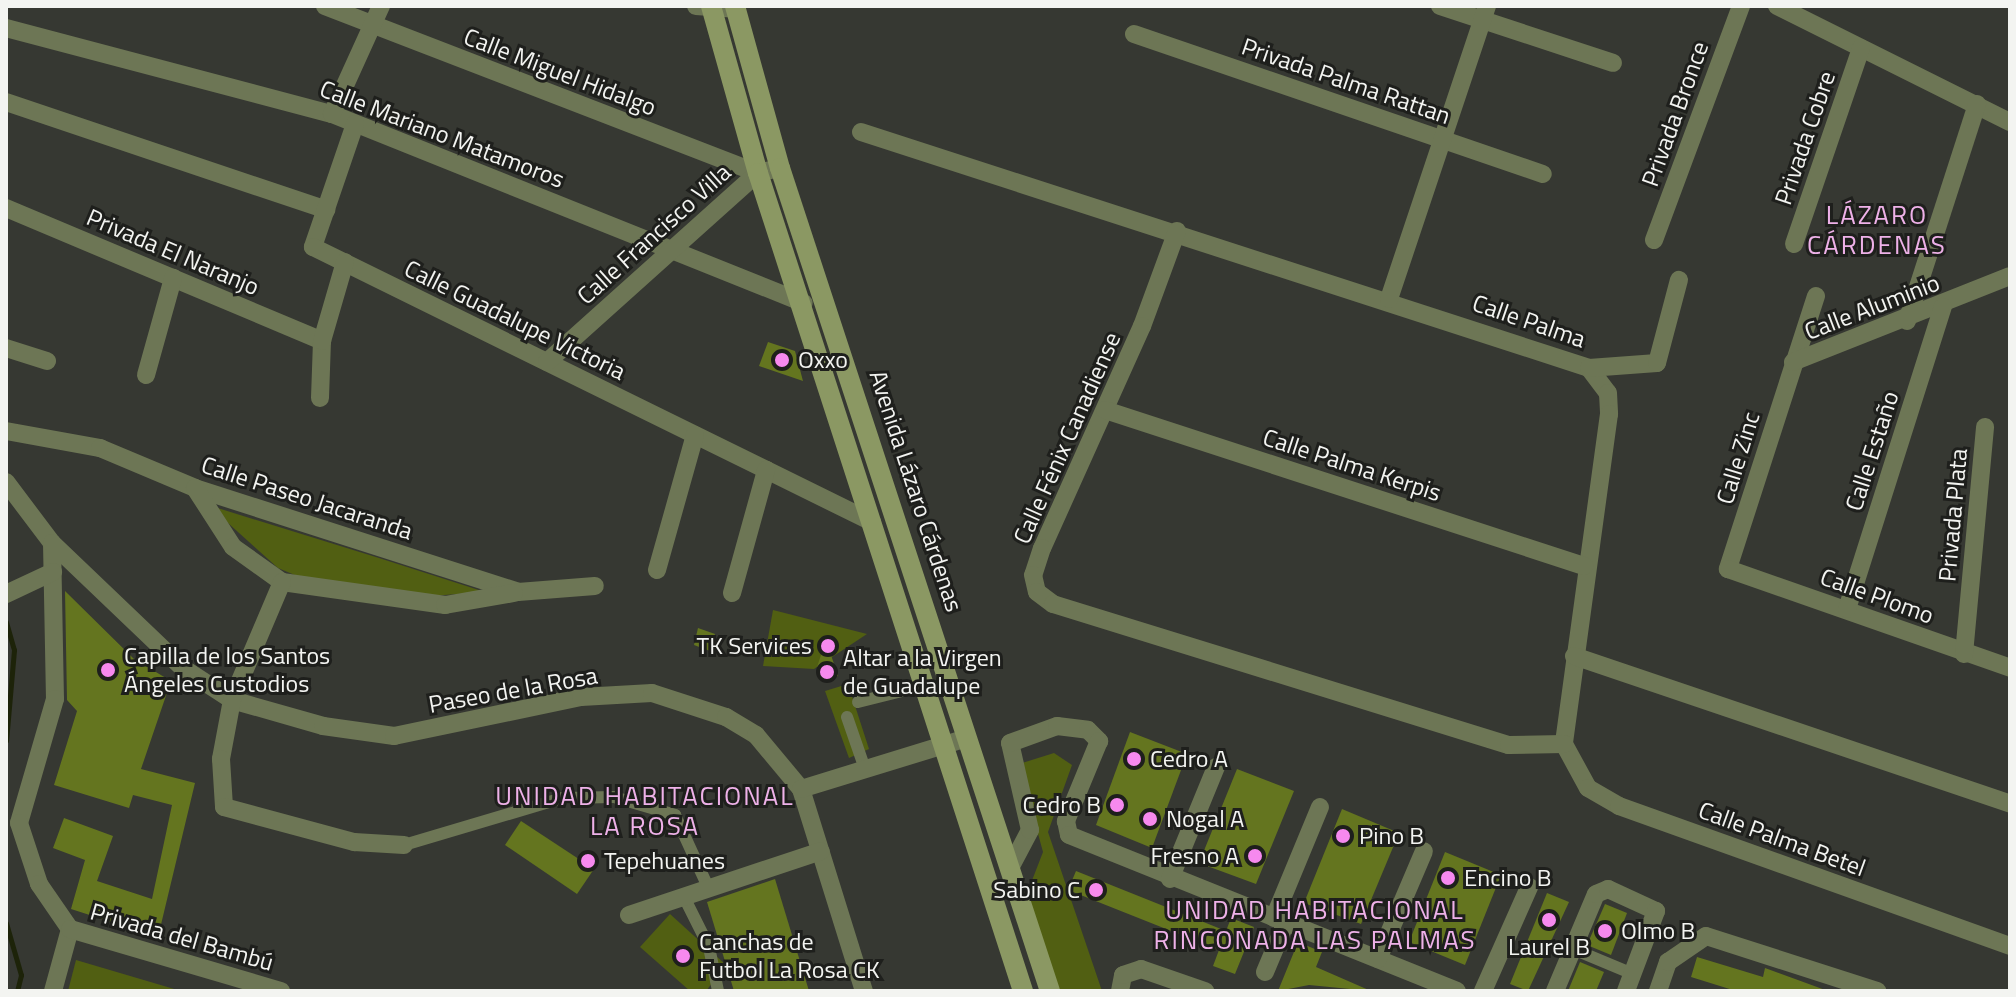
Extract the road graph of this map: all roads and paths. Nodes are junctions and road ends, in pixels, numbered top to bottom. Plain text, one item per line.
1 (325, 6) edge
2 (381, 6) edge
3 (1440, 6) edge
4 (1741, 6) edge
5 (1777, 6) edge
6 (706, 7) edge
7 (735, 7) edge
8 (1484, 13) edge
9 (372, 25) junction
10 (6, 28) edge
11 (1134, 34) dead end
12 (1861, 48) junction
13 (1613, 63) dead end
14 (6, 102) edge
15 (1977, 104) junction
16 (332, 114) junction
17 (2010, 122) edge
18 (355, 124) junction
19 (861, 132) dead end
20 (1442, 139) junction
21 (780, 168) junction
22 (758, 173) junction
23 (1543, 174) dead end
24 (6, 208) edge
25 (326, 210) junction
26 (1177, 231) junction
27 (1654, 240) dead end
28 (1794, 244) dead end
29 (673, 248) junction
30 (345, 262) junction
31 (2010, 276) edge
32 (173, 278) junction
33 (1679, 280) dead end
34 (1816, 296) dead end
35 (1389, 299) junction
36 (804, 303) junction
37 (1943, 307) junction
38 (1907, 321) junction
39 (322, 341) junction
40 (6, 348) edge
41 (47, 361) dead end
42 (547, 362) junction
43 (1793, 362) junction
44 (1589, 368) junction
45 (146, 375) dead end
46 (320, 398) dead end
47 (1105, 410) junction
48 (1985, 427) dead end
49 (6, 431) edge
50 (695, 435) junction
51 (766, 470) junction
52 (6, 482) edge
53 (195, 488) junction
54 (872, 522) junction
55 (52, 543) junction
56 (1584, 566) junction
57 (1728, 569) joint
58 (657, 570) dead end
59 (53, 572) junction
60 (282, 582) junction
61 (595, 586) dead end
62 (518, 592) junction
63 (732, 593) dead end
64 (6, 594) edge
65 (1847, 609) junction
66 (1964, 654) junction
67 (1574, 656) junction
68 (2010, 668) edge
69 (922, 686) junction
70 (232, 700) junction
71 (858, 702) dead end
72 (847, 717) dead end
73 (967, 738) junction
74 (1564, 744) junction
75 (941, 746) junction
76 (1216, 767) dead end
77 (865, 769) junction
78 (801, 789) junction
79 (2010, 804) edge
80 (1320, 807) dead end
81 (404, 845) joint
82 (821, 851) junction
83 (1424, 851) dead end
84 (1010, 868) junction
85 (1170, 879) junction
86 (708, 887) junction
87 (1529, 887) dead end
88 (683, 895) junction
89 (629, 915) dead end
90 (1280, 920) junction
91 (70, 929) junction
92 (2010, 946) edge
93 (1573, 949) junction
94 (1378, 959) junction
95 (1265, 972) dead end
96 (1630, 983) edge
97 (53, 991) edge
98 (281, 991) edge
99 (718, 991) edge
100 (864, 991) edge
101 (1023, 991) edge
102 (1049, 991) edge
103 (1120, 991) edge
104 (1205, 991) edge
105 (1457, 991) edge
106 (1483, 991) edge
107 (1555, 991) edge
108 (1658, 991) edge
109 (1877, 991) edge

1 - 9 street, Calle Miguel Hidalgo
2 - 9 street
3 - 8 street
4 - 27 street, Privada Bronce
5 - 12 street
6 - 7 street
6 - 22 main road, Avenida Lázaro Cárdenas
7 - 21 main road, Avenida Lázaro Cárdenas
8 - 13 street
8 - 20 street
9 - 16 street
9 - 22 street, Calle Miguel Hidalgo
10 - 16 street, Calle Mariano Matamoros
11 - 20 street, Privada Palma Rattan
12 - 15 street
12 - 28 street, Privada Cobre
14 - 25 street
15 - 17 street
15 - 38 street
16 - 18 street, Calle Mariano Matamoros
18 - 25 street
18 - 29 street, Calle Mariano Matamoros
19 - 26 street
20 - 23 street, Privada Palma Rattan
20 - 35 street
21 - 22 street
21 - 73 main road, Avenida Lázaro Cárdenas
22 - 29 street, Calle Francisco Villa
22 - 36 main road, Avenida Lázaro Cárdenas
24 - 32 street, Privada El Naranjo
25 - 30 street, Calle Guadalupe Victoria
26 - 35 street, Calle Palma
26 - 47 street, Calle Fénix Canadiense
29 - 36 street, Calle Mariano Matamoros
29 - 42 street, Calle Francisco Villa
30 - 39 street
30 - 42 street, Calle Guadalupe Victoria
31 - 37 street, Calle Aluminio
32 - 39 street, Privada El Naranjo
32 - 45 street
33 - 44 street
34 - 43 street, Calle Zinc
35 - 44 street, Calle Palma
36 - 54 main road, Avenida Lázaro Cárdenas
37 - 38 street, Calle Aluminio
37 - 65 street, Calle Estaño
38 - 43 street, Calle Aluminio
39 - 46 street
40 - 41 street
42 - 50 street, Calle Guadalupe Victoria
43 - 57 street, Calle Zinc
44 - 56 street, Calle Palma
47 - 56 street, Calle Palma Kerpis
47 - 74 street, Calle Fénix Canadiense
48 - 66 street, Privada Plata
49 - 53 street, Calle Paseo Jacaranda
50 - 51 street, Calle Guadalupe Victoria
50 - 58 street
51 - 54 street, Calle Guadalupe Victoria
51 - 63 street
52 - 55 street, Paseo de la Rosa
53 - 60 street
53 - 62 street, Calle Paseo Jacaranda
54 - 69 main road, Avenida Lázaro Cárdenas
55 - 59 street
55 - 70 street, Paseo de la Rosa
56 - 67 street, Calle Palma
57 - 65 street, Calle Plomo
59 - 64 street
59 - 91 street
60 - 62 street
60 - 70 street
61 - 62 street, Calle Paseo Jacaranda
65 - 66 street, Calle Plomo
66 - 68 street, Calle Plomo
67 - 74 street, Calle Palma
67 - 79 street
69 - 71 street
69 - 75 main road, Avenida Lázaro Cárdenas
70 - 78 street, Paseo de la Rosa
70 - 81 street
72 - 77 street
73 - 75 street
73 - 84 main road, Avenida Lázaro Cárdenas
74 - 92 street, Calle Palma Betel
75 - 77 street
75 - 101 main road, Avenida Lázaro Cárdenas
76 - 85 street
77 - 78 street
78 - 82 street, Paseo de la Rosa
80 - 90 street
81 - 86 street
82 - 86 street
82 - 100 street, Paseo de la Rosa
83 - 94 street
84 - 85 street
84 - 102 main road, Avenida Lázaro Cárdenas
85 - 90 street
86 - 88 street
87 - 106 street
88 - 89 street
88 - 99 street
90 - 94 street
90 - 95 street
91 - 97 street
91 - 98 street, Privada del Bambú
93 - 96 street
93 - 96 street
93 - 107 street
94 - 105 street
103 - 104 street
108 - 109 street

